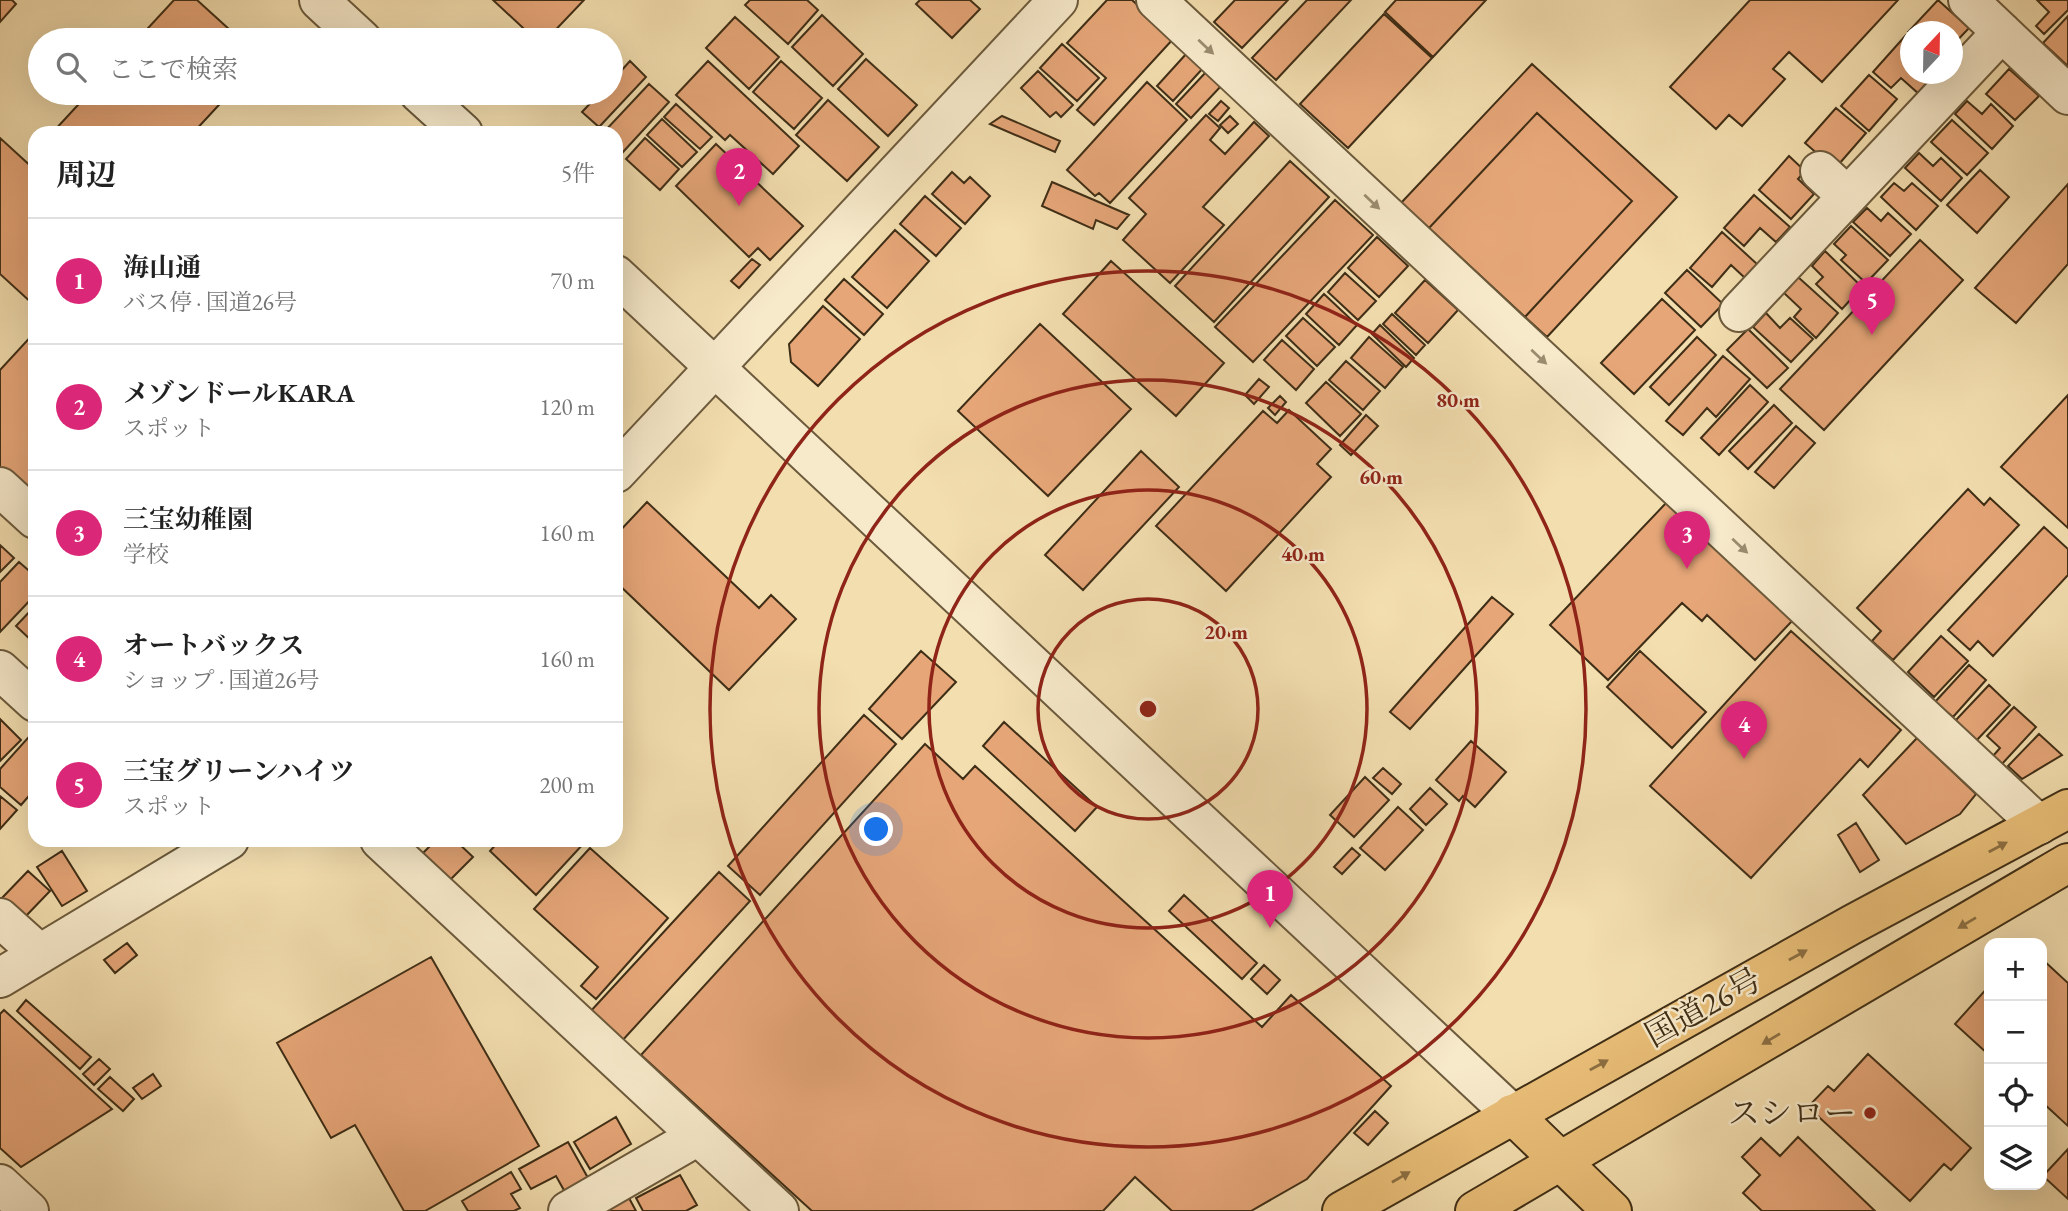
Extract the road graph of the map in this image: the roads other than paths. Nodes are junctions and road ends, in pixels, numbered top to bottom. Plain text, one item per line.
1 (319, 0) edge
2 (1058, 0) edge
3 (1156, 0) edge
4 (1968, 0) edge
5 (349, 28) edge
6 (2001, 32) junction
7 (2068, 95) edge
8 (432, 105) edge
9 (455, 126) edge
10 (623, 282) edge
11 (1739, 312) dead end
12 (717, 369) junction
13 (623, 466) edge
14 (0, 488) edge
15 (28, 513) edge
16 (0, 670) edge
17 (28, 696) edge
18 (2053, 817) edge
19 (204, 847) edge
20 (388, 847) edge
21 (2068, 863) edge
22 (0, 918) edge
23 (40, 954) junction
24 (0, 978) edge
25 (1512, 1114) junction
26 (698, 1136) junction
27 (1562, 1162) junction
28 (0, 1184) edge
29 (29, 1211) edge
30 (568, 1211) edge
31 (779, 1211) edge
32 (1342, 1211) edge
33 (1475, 1211) edge
34 (1612, 1211) edge

1 - 5 street
2 - 12 street
3 -> 18 street
4 - 6 street
6 - 7 street
6 - 11 street
8 - 9 street
10 - 12 street
12 - 13 street
12 - 25 street
14 - 15 street
16 - 17 street
25 -> 18 main road, 国道26号
19 - 23 street
20 - 26 street
21 -> 27 main road, 国道26号
22 - 23 street
23 - 24 street
25 - 27 main road
32 -> 25 main road, 国道26号
26 - 30 street
26 - 31 street
27 - 33 main road, 国道26号
27 - 34 main road
28 - 29 street

